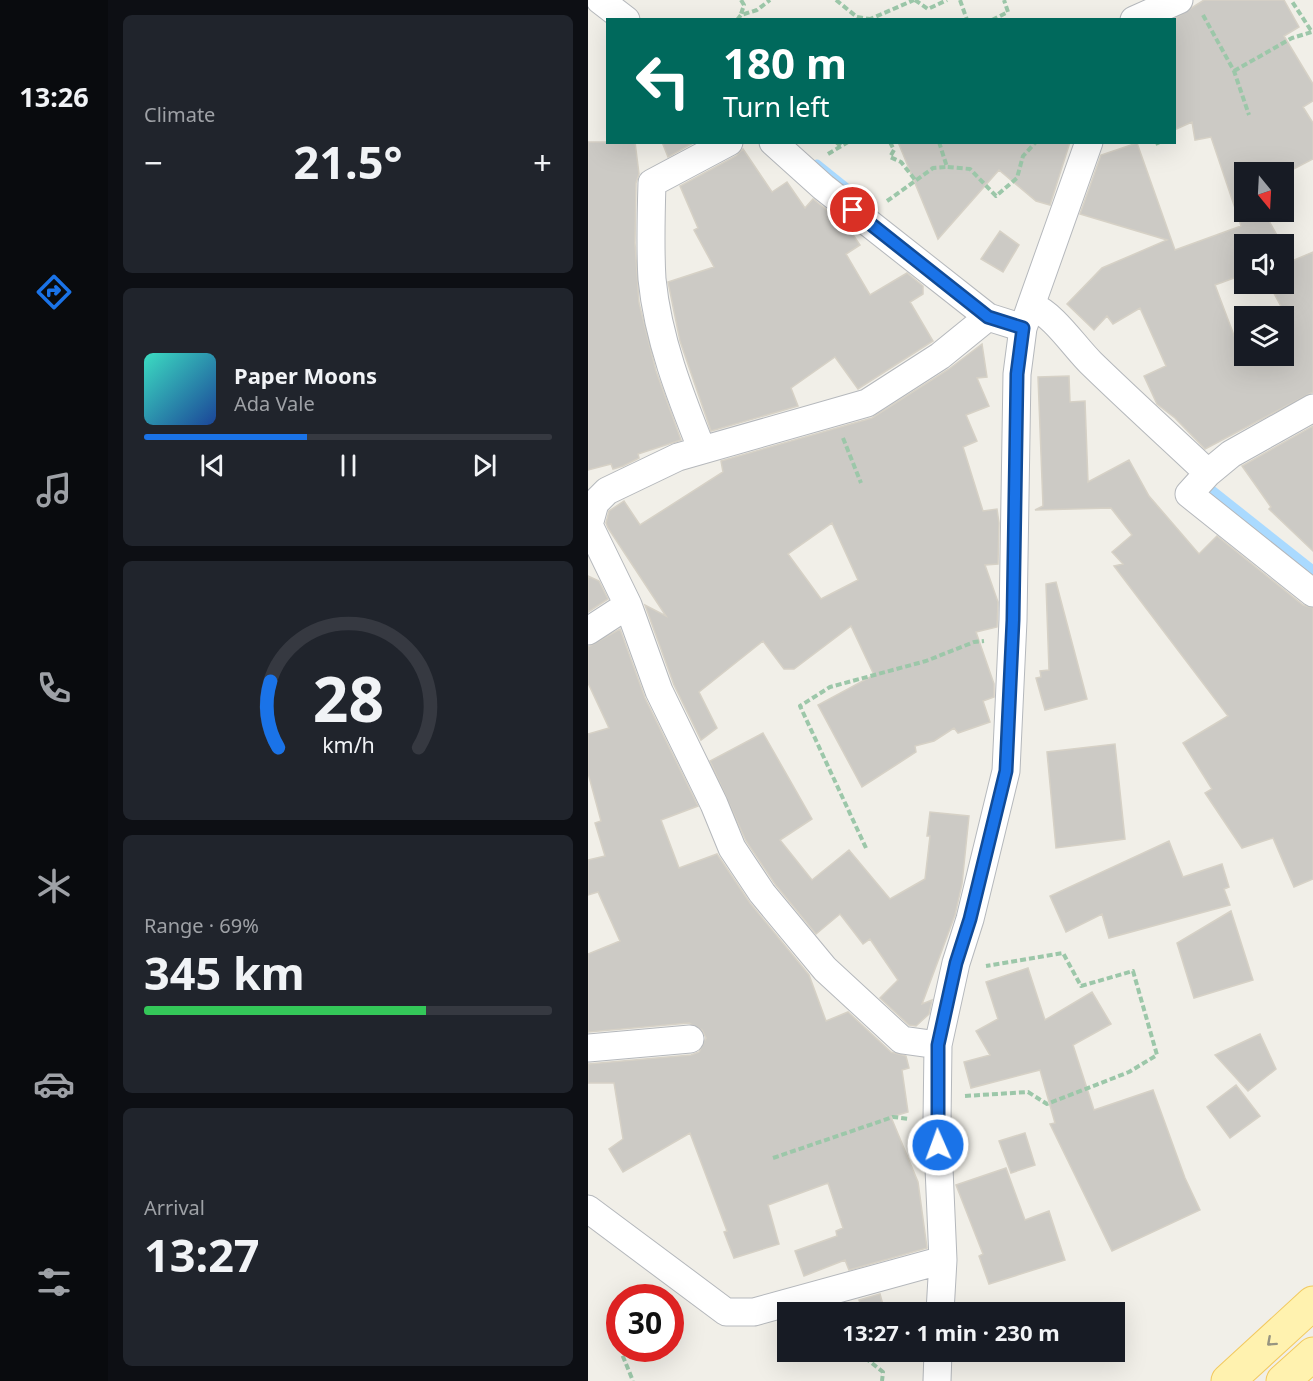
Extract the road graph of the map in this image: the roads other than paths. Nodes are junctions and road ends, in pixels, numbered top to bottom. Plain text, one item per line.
1 (600, 0) edge
2 (1138, 0) edge
3 (1189, 4) edge
4 (623, 18) edge
5 (1134, 18) edge
6 (1140, 18) edge
7 (725, 144) edge
8 (775, 144) edge
9 (1088, 144) edge
10 (988, 317) junction
11 (1028, 317) junction
12 (1313, 408) edge
13 (702, 450) junction
14 (1202, 480) junction
15 (591, 501) edge
16 (1313, 593) edge
17 (628, 605) junction
18 (588, 631) edge
19 (690, 1039) dead end
20 (938, 1045) junction
21 (588, 1048) edge
22 (588, 1209) edge
23 (943, 1260) junction
24 (941, 1302) edge
25 (1313, 1304) edge
26 (1313, 1353) edge
27 (938, 1362) edge
28 (937, 1381) edge
29 (1228, 1381) edge
30 (1283, 1381) edge

1 - 4 street
2 - 5 street
3 - 6 street
7 - 13 street
8 - 10 street
9 - 11 street
10 - 11 street
10 - 13 street
11 - 14 street
11 - 20 street
12 - 14 street
13 - 15 street
14 - 16 street
15 - 17 street
17 - 18 street
17 - 20 street
19 - 21 street
20 - 23 street
22 - 23 street
23 - 24 street
25 -> 29 main road
26 - 30 main road
27 - 28 street

